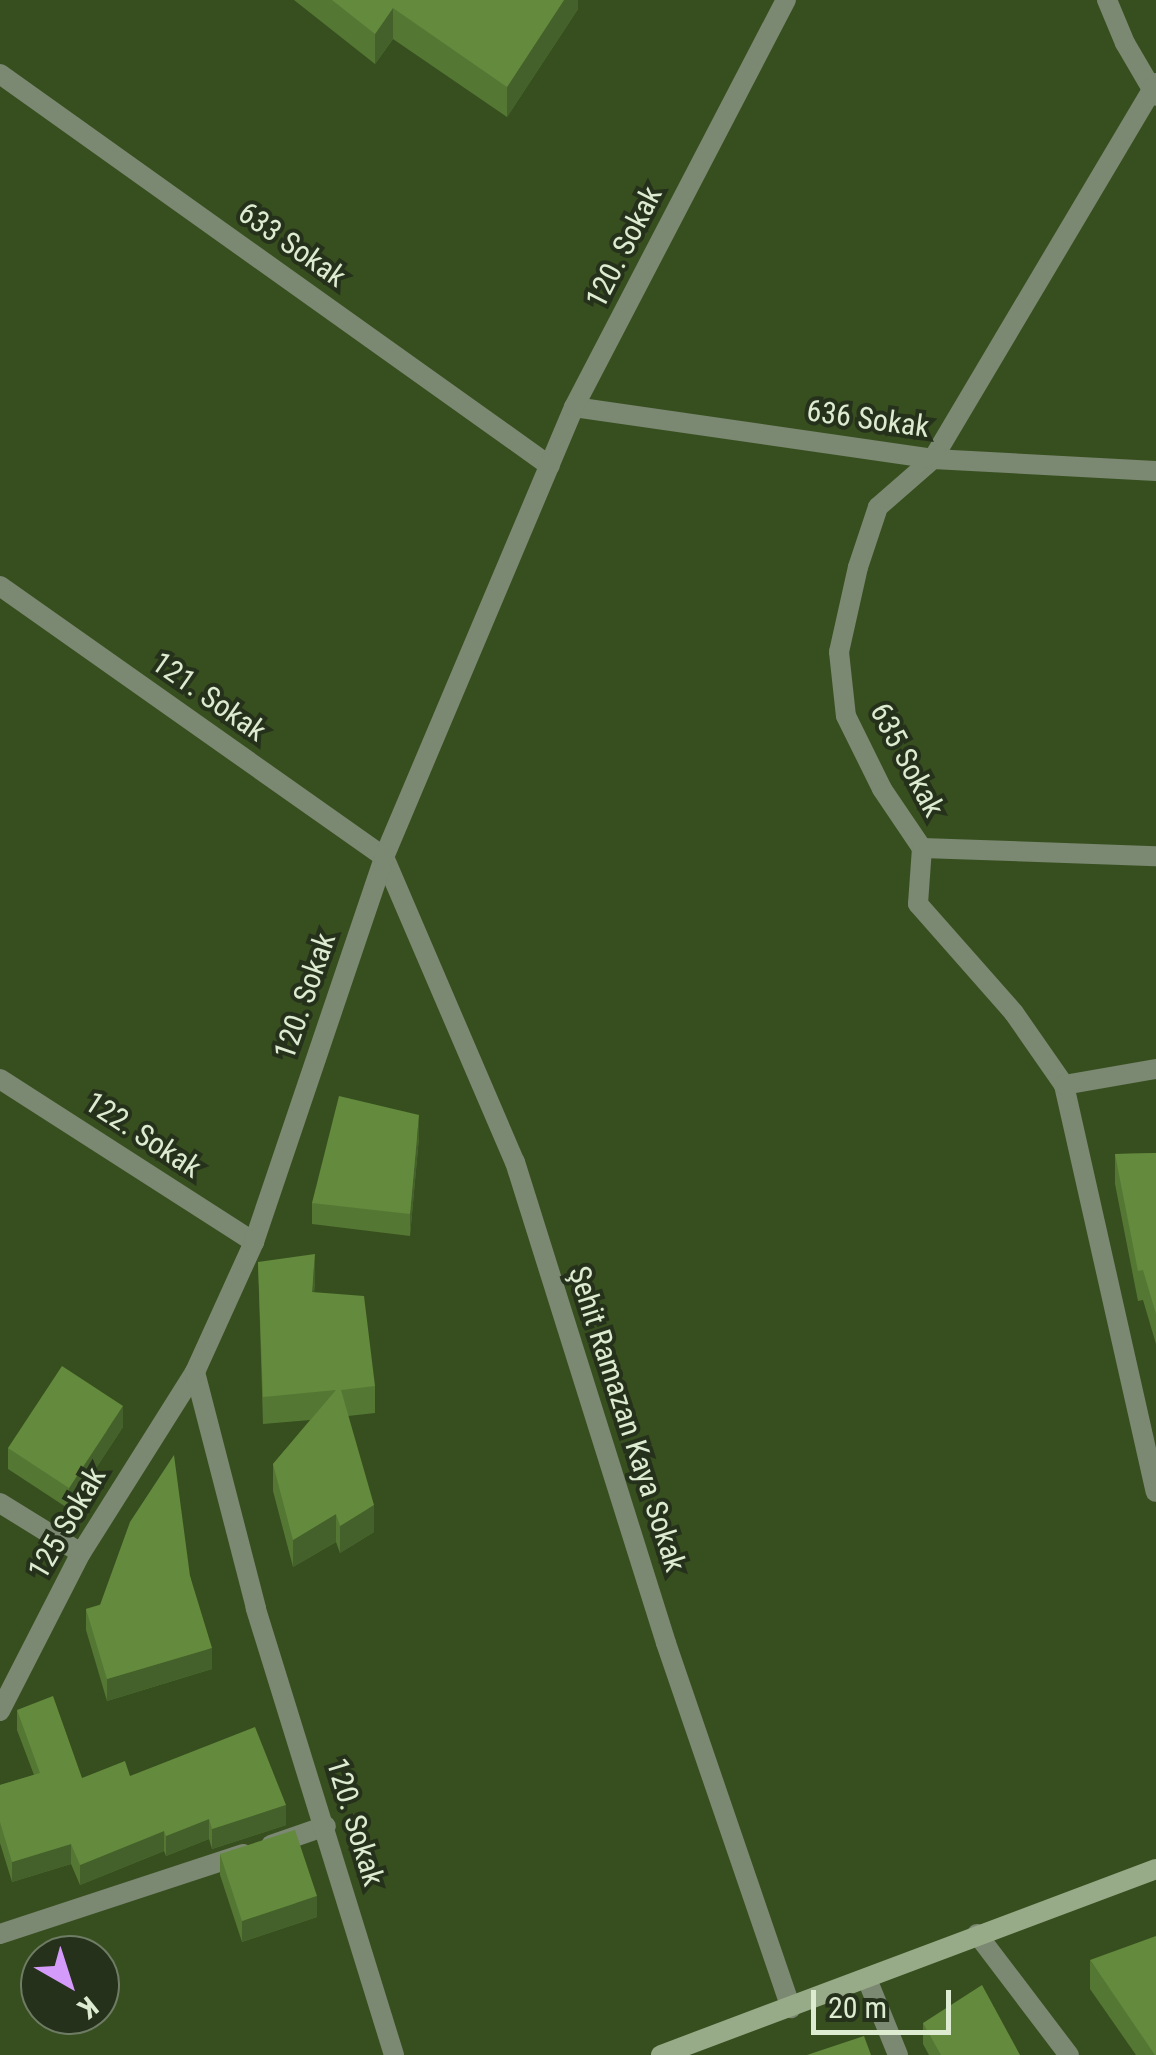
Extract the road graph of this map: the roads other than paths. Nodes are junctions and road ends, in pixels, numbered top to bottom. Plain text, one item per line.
1 (786, 0) edge
2 (1107, 0) edge
3 (0, 74) edge
4 (1155, 91) edge
5 (574, 407) junction
6 (932, 459) junction
7 (550, 466) junction
8 (1156, 472) edge
9 (0, 586) edge
10 (922, 848) junction
11 (1156, 856) edge
12 (384, 857) junction
13 (1156, 1068) edge
14 (0, 1078) edge
15 (1064, 1085) junction
16 (254, 1242) junction
17 (194, 1372) junction
18 (1156, 1492) edge
19 (0, 1503) edge
20 (80, 1553) junction
21 (0, 1710) edge
22 (326, 1826) junction
23 (1156, 1869) edge
24 (0, 1934) edge
25 (977, 1934) junction
26 (867, 1979) junction
27 (791, 2008) junction
28 (394, 2055) edge
29 (661, 2055) edge
30 (898, 2055) edge
31 (1070, 2055) edge

1 - 5 street, 120. Sokak
2 - 4 street
3 - 7 street, 633 Sokak
4 - 6 street, 635 Sokak
5 - 6 street, 636 Sokak
5 - 7 street, 120. Sokak
6 - 8 street, 636 Sokak
6 - 10 street, 635 Sokak
7 - 12 street, 120. Sokak
9 - 12 street, 121. Sokak
10 - 11 street
10 - 15 street, 635 Sokak
12 - 16 street, 120. Sokak
12 - 27 street, Şehit Ramazan Kaya Sokak
13 - 15 street
14 - 16 street, 122. Sokak
15 - 18 street, 635 Sokak
16 - 17 street, 120. Sokak
17 - 20 street, 125 Sokak
17 - 22 street, 120. Sokak
19 - 20 street
20 - 21 street, 125 Sokak
22 - 24 street
22 - 28 street, 120. Sokak
23 - 25 main road
25 - 26 main road
25 - 31 street
26 - 27 main road
26 - 30 street
27 - 29 main road

